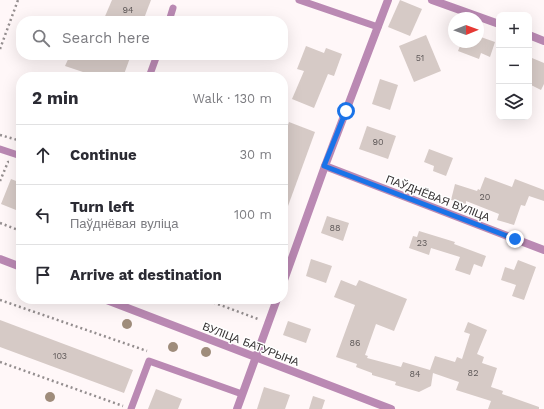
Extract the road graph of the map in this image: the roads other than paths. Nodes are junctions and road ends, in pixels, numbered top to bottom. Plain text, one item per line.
1 (299, 0) edge
2 (388, 0) edge
3 (432, 0) edge
4 (173, 8) dead end
5 (171, 16) edge
6 (496, 23) edge
7 (378, 27) junction
8 (532, 36) edge
9 (544, 40) edge
10 (155, 60) edge
11 (151, 72) edge
12 (0, 149) edge
13 (16, 154) edge
14 (324, 166) junction
15 (544, 250) edge
16 (0, 259) edge
17 (16, 265) edge
18 (288, 269) edge
19 (117, 304) edge
20 (275, 304) edge
21 (256, 358) junction
22 (242, 394) junction
23 (131, 409) edge
24 (236, 409) edge
25 (391, 409) edge

1 - 7 lane
2 - 7 street
3 - 6 street
4 - 5 lane
7 - 14 street
8 - 9 street
10 - 11 lane
12 - 13 lane
14 - 15 street, ПАЎДНЁВАЯ ВУЛІЦА
14 - 18 street
16 - 17 street
19 - 21 street, ВУЛІЦА БАТУРЫНА
20 - 21 street
21 - 22 street
21 - 25 street, ВУЛІЦА БАТУРЫНА
22 - 23 lane
22 - 24 street

